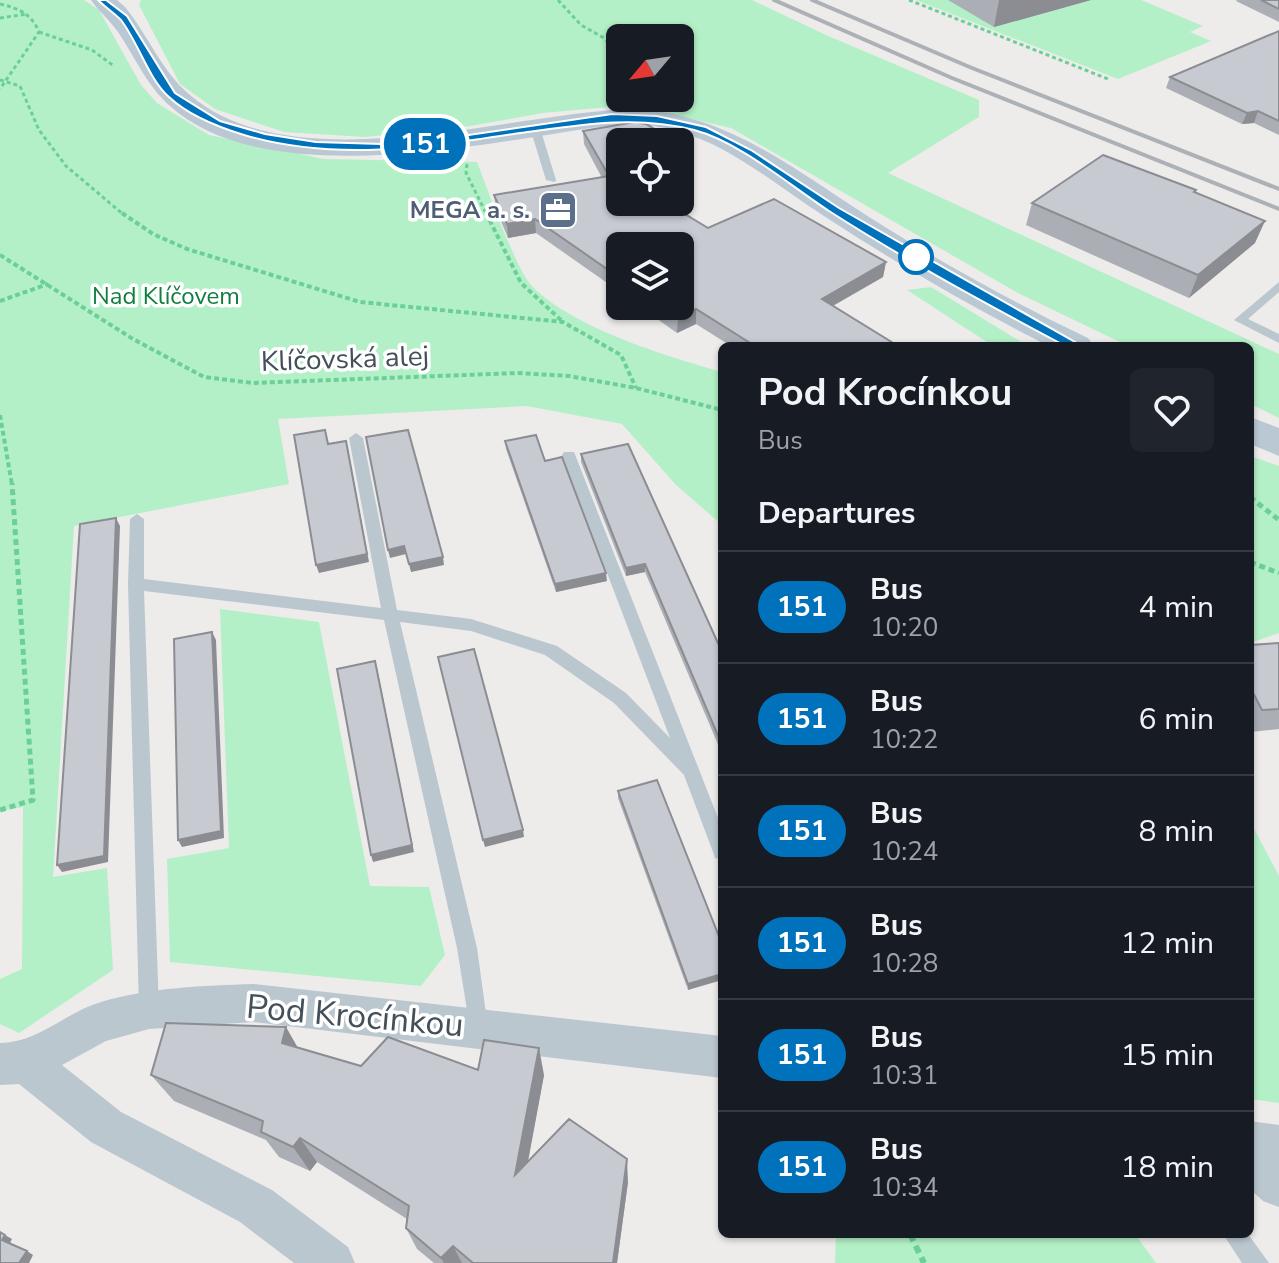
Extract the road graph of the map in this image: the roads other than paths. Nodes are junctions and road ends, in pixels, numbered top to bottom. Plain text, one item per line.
1 (103, 0) edge
2 (535, 128) junction
3 (551, 180) dead end
4 (1279, 286) edge
5 (1279, 339) edge
6 (1068, 342) edge
7 (1254, 431) edge
8 (356, 438) dead end
9 (1279, 443) edge
10 (569, 455) dead end
11 (137, 519) dead end
12 (136, 584) junction
13 (390, 614) junction
14 (691, 771) junction
15 (718, 842) edge
16 (149, 1009) junction
17 (478, 1028) junction
18 (718, 1057) edge
19 (13, 1064) edge
20 (1254, 1144) edge
21 (1279, 1147) edge
22 (1254, 1163) edge
23 (1279, 1185) edge
24 (1237, 1238) edge
25 (332, 1263) edge
26 (1257, 1263) edge

1 - 2 street
2 - 3 lane
2 - 6 street
4 - 5 lane
7 - 9 street
8 - 13 lane
10 - 14 lane
11 - 12 lane
12 - 13 lane
12 - 16 lane
13 - 14 lane
13 - 17 lane
14 - 15 lane
16 - 17 street, Pod Krocínkou
16 - 19 street, Pod Krocínkou
17 - 18 street, Pod Krocínkou
19 - 25 street
20 - 21 street
22 - 23 street
24 - 26 lane

